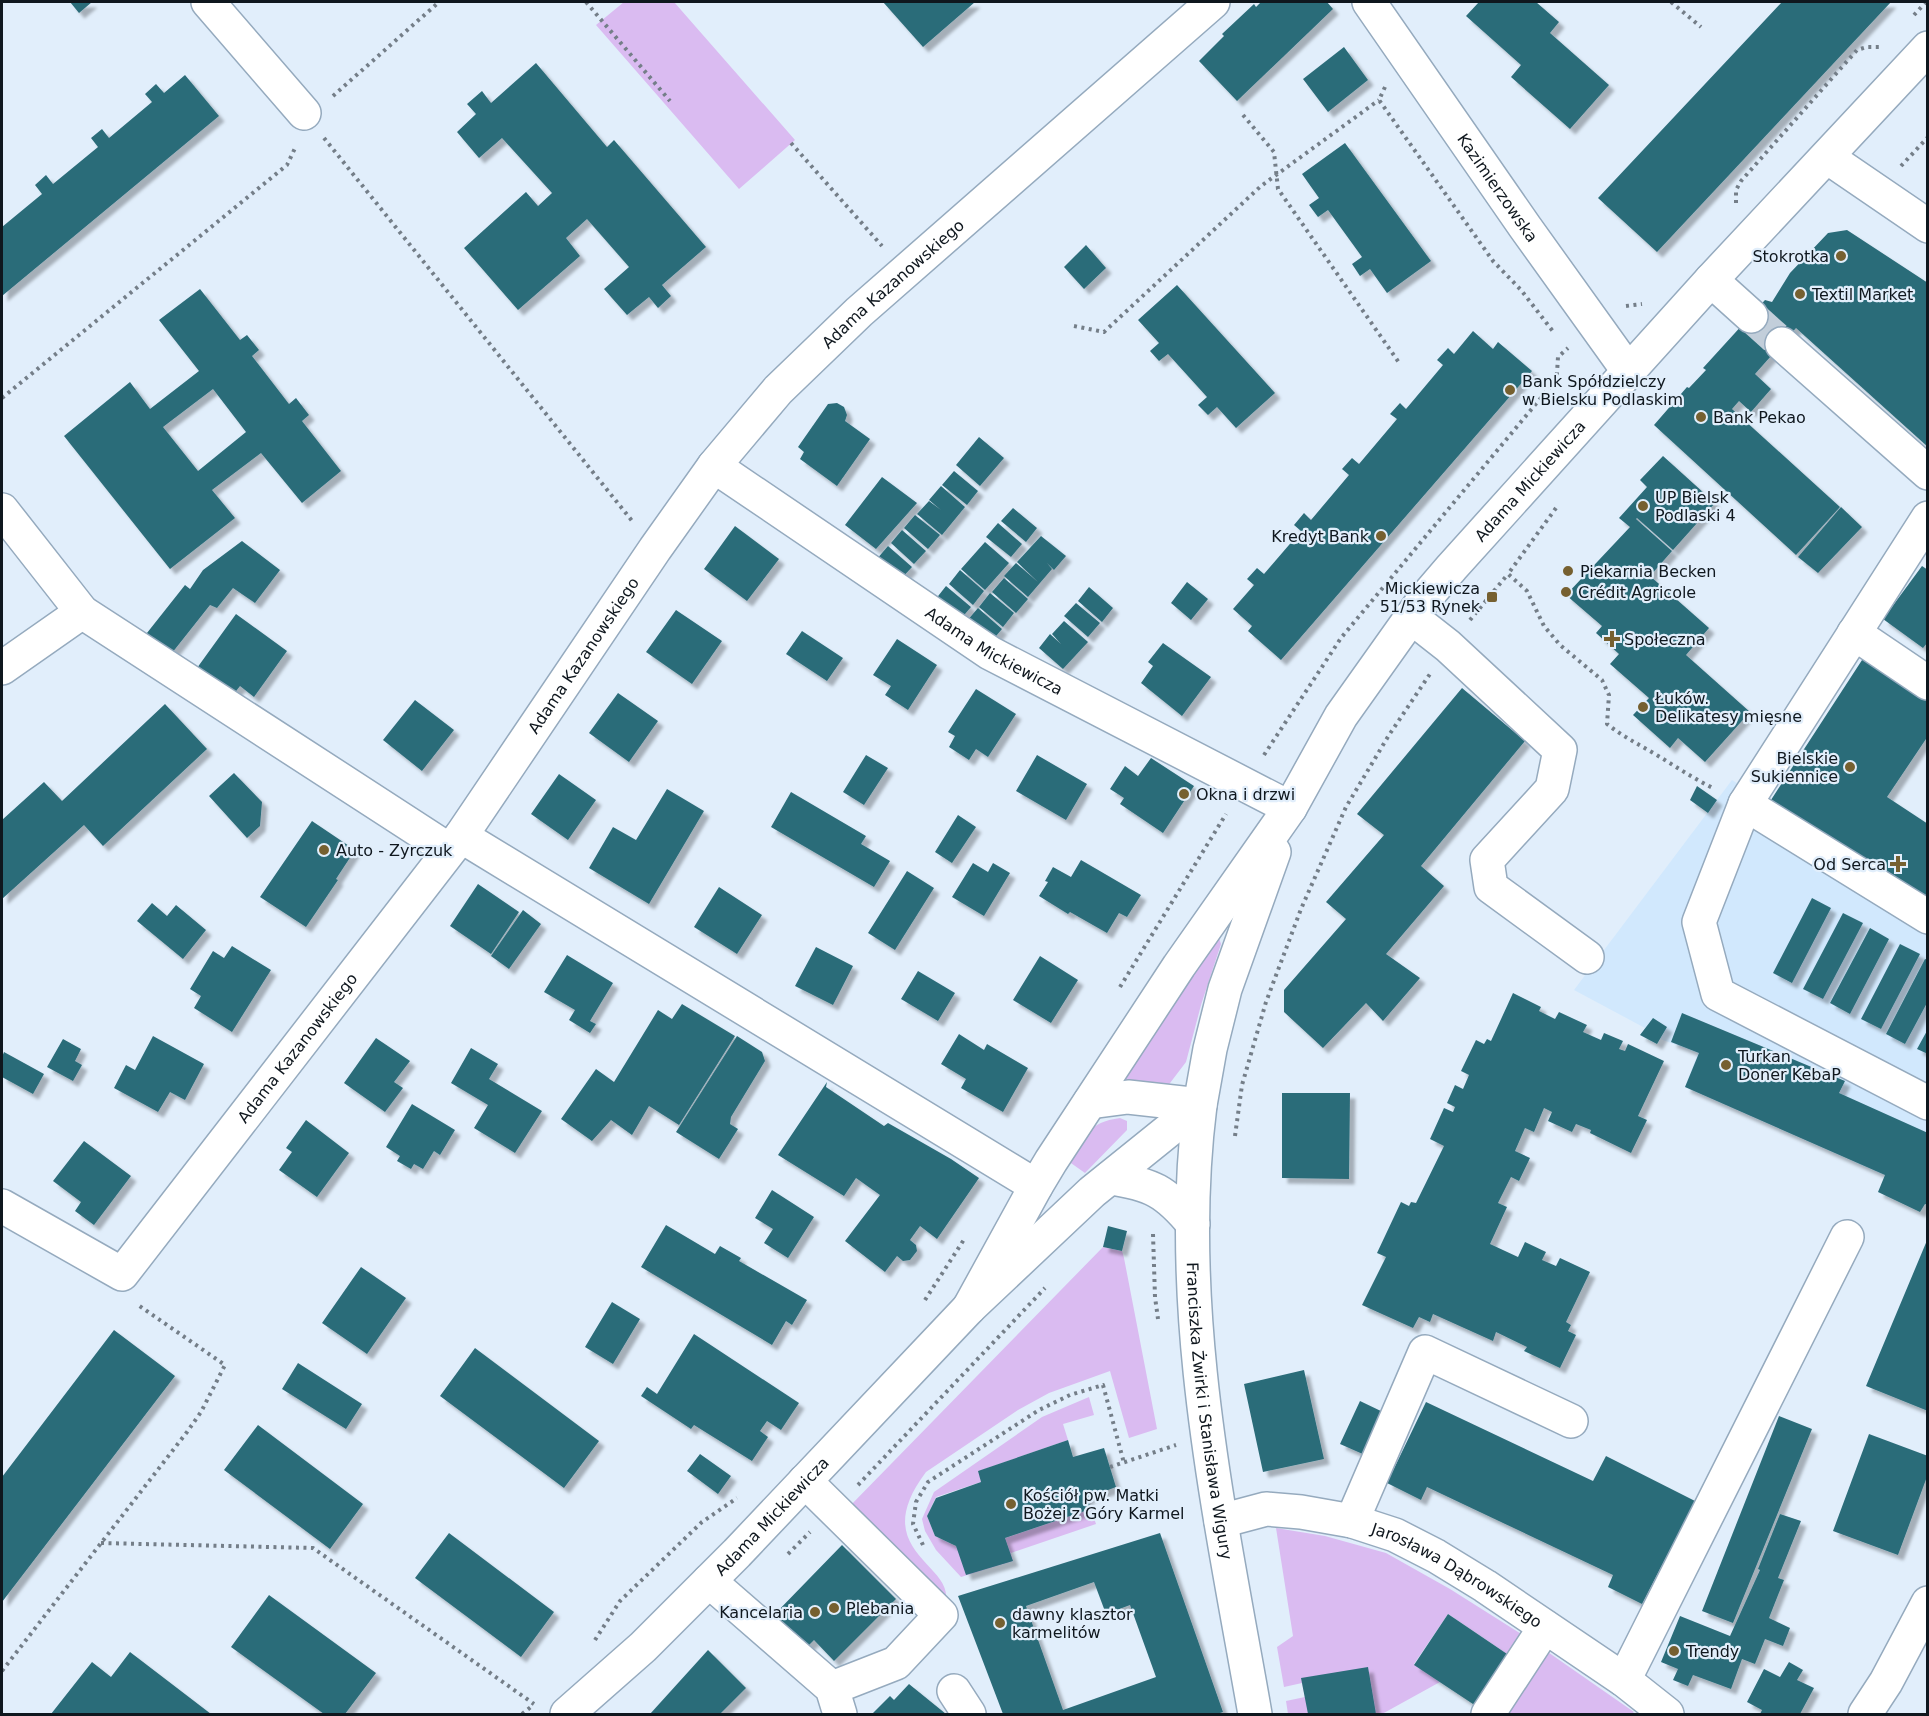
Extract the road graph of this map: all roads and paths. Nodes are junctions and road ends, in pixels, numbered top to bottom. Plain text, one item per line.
1 (208, 2) edge
2 (439, 2) edge
3 (586, 2) edge
4 (1213, 2) edge
5 (1369, 2) edge
6 (1671, 2) edge
7 (1926, 2) edge
8 (1911, 19) dead end
9 (1701, 27) dead end
10 (1888, 45) dead end
11 (1928, 48) edge
12 (1388, 80) dead end
13 (1379, 100) junction
14 (670, 101) dead end
15 (1243, 115) dead end
16 (306, 116) junction
17 (791, 143) dead end
18 (1827, 157) junction
19 (1276, 174) junction
20 (1737, 209) dead end
21 (1928, 225) edge
22 (904, 272) junction
23 (1711, 280) junction
24 (1650, 300) dead end
25 (1751, 316) tunnel mouth
26 (1074, 326) dead end
27 (1595, 326) junction
28 (1782, 344) tunnel mouth
29 (1567, 349) junction
30 (1400, 364) dead end
31 (1629, 372) junction
32 (2, 398) edge
33 (714, 466) junction
34 (1928, 473) edge
35 (1563, 499) dead end
36 (2, 510) edge
37 (1928, 518) edge
38 (655, 549) junction
39 (1508, 574) junction
40 (82, 612) junction
41 (1411, 617) junction
42 (1854, 633) junction
43 (1448, 646) junction
44 (2, 668) edge
45 (1928, 683) edge
46 (1245, 785) junction
47 (1707, 785) dead end
48 (1745, 804) junction
49 (1290, 808) junction
50 (455, 843) junction
51 (1928, 917) edge
52 (1587, 957) dead end
53 (1116, 994) dead end
54 (1090, 1102) junction
55 (1928, 1103) edge
56 (1200, 1105) junction
57 (1235, 1142) dead end
58 (1110, 1178) junction
59 (1035, 1186) junction
60 (2, 1206) edge
61 (1192, 1224) junction
62 (970, 1228) dead end
63 (1847, 1237) dead end
64 (122, 1274) junction
65 (921, 1307) dead end
66 (969, 1308) junction
67 (1571, 1421) dead end
68 (1179, 1443) dead end
69 (1124, 1463) junction
70 (1110, 1467) dead end
71 (805, 1481) junction
72 (744, 1493) dead end
73 (1221, 1521) junction
74 (1352, 1521) junction
75 (101, 1543) junction
76 (928, 1552) dead end
77 (709, 1581) junction
78 (1928, 1603) edge
79 (1545, 1627) junction
80 (590, 1647) dead end
81 (2, 1671) edge
82 (1624, 1680) junction
83 (836, 1701) edge
84 (534, 1704) junction
85 (555, 1706) edge
86 (522, 1714) edge
87 (1255, 1714) edge
88 (1488, 1714) edge
89 (1667, 1714) edge
90 (1865, 1714) edge

1 - 16 street
2 - 16 path
3 - 14 path
4 - 22 street, Adama Kazanowskiego
5 - 27 street, Kazimierzowska
6 - 9 path
7 - 8 path
10 - 20 path
11 - 18 street, Adama Mickiewicza
12 - 13 path
13 - 19 path
13 - 29 path
15 - 19 path
16 - 32 path
16 - 38 path
17 - 22 path
18 - 21 street
18 - 23 street, Adama Mickiewicza
19 - 26 path
19 - 30 path
22 - 33 street, Adama Kazanowskiego
23 - 25 street
23 - 31 street, Adama Mickiewicza
24 - 27 path
27 - 29 path
27 - 31 street, Kazimierzowska
28 - 34 street
29 - 46 path
31 - 41 street, Adama Mickiewicza
33 - 38 street, Adama Kazanowskiego
33 - 46 street, Adama Mickiewicza
35 - 39 path
36 - 40 street
37 - 42 street
38 - 50 street, Adama Kazanowskiego
39 - 43 path
39 - 47 path
40 - 44 street
40 - 50 street
41 - 43 street
41 - 49 street, Adama Mickiewicza
42 - 45 street
42 - 48 street
43 - 52 street
43 - 57 path
46 - 49 street, Adama Mickiewicza
46 - 53 path
48 - 51 street
48 - 55 street
49 - 54 street, Adama Mickiewicza
49 - 56 street, Adama Mickiewicza
50 - 59 street
50 - 64 street, Adama Kazanowskiego
54 - 56 street
54 - 59 street, Adama Mickiewicza
56 - 58 street, Adama Mickiewicza
56 - 61 street, Franciszka Żwirki i Stanisława Wigury
58 - 61 street
58 - 66 street, Adama Mickiewicza
59 - 66 street, Adama Mickiewicza
60 - 64 street
61 - 73 street, Franciszka Żwirki i Stanisława Wigury
62 - 65 path
63 - 82 street
64 - 75 path
66 - 71 street, Adama Mickiewicza
67 - 74 street
68 - 69 path
69 - 70 path
69 - 76 path
71 - 77 street, Adama Mickiewicza
71 - 83 street
72 - 80 path
73 - 74 street, Jarosława Dąbrowskiego
73 - 87 street, Franciszka Żwirki i Stanisława Wigury
74 - 79 street, Jarosława Dąbrowskiego
75 - 81 path
75 - 84 path
77 - 83 street
77 - 85 street, Adama Mickiewicza
78 - 90 street
79 - 82 street, Jarosława Dąbrowskiego
79 - 88 street
82 - 89 street, Jarosława Dąbrowskiego
84 - 85 path
84 - 86 path

